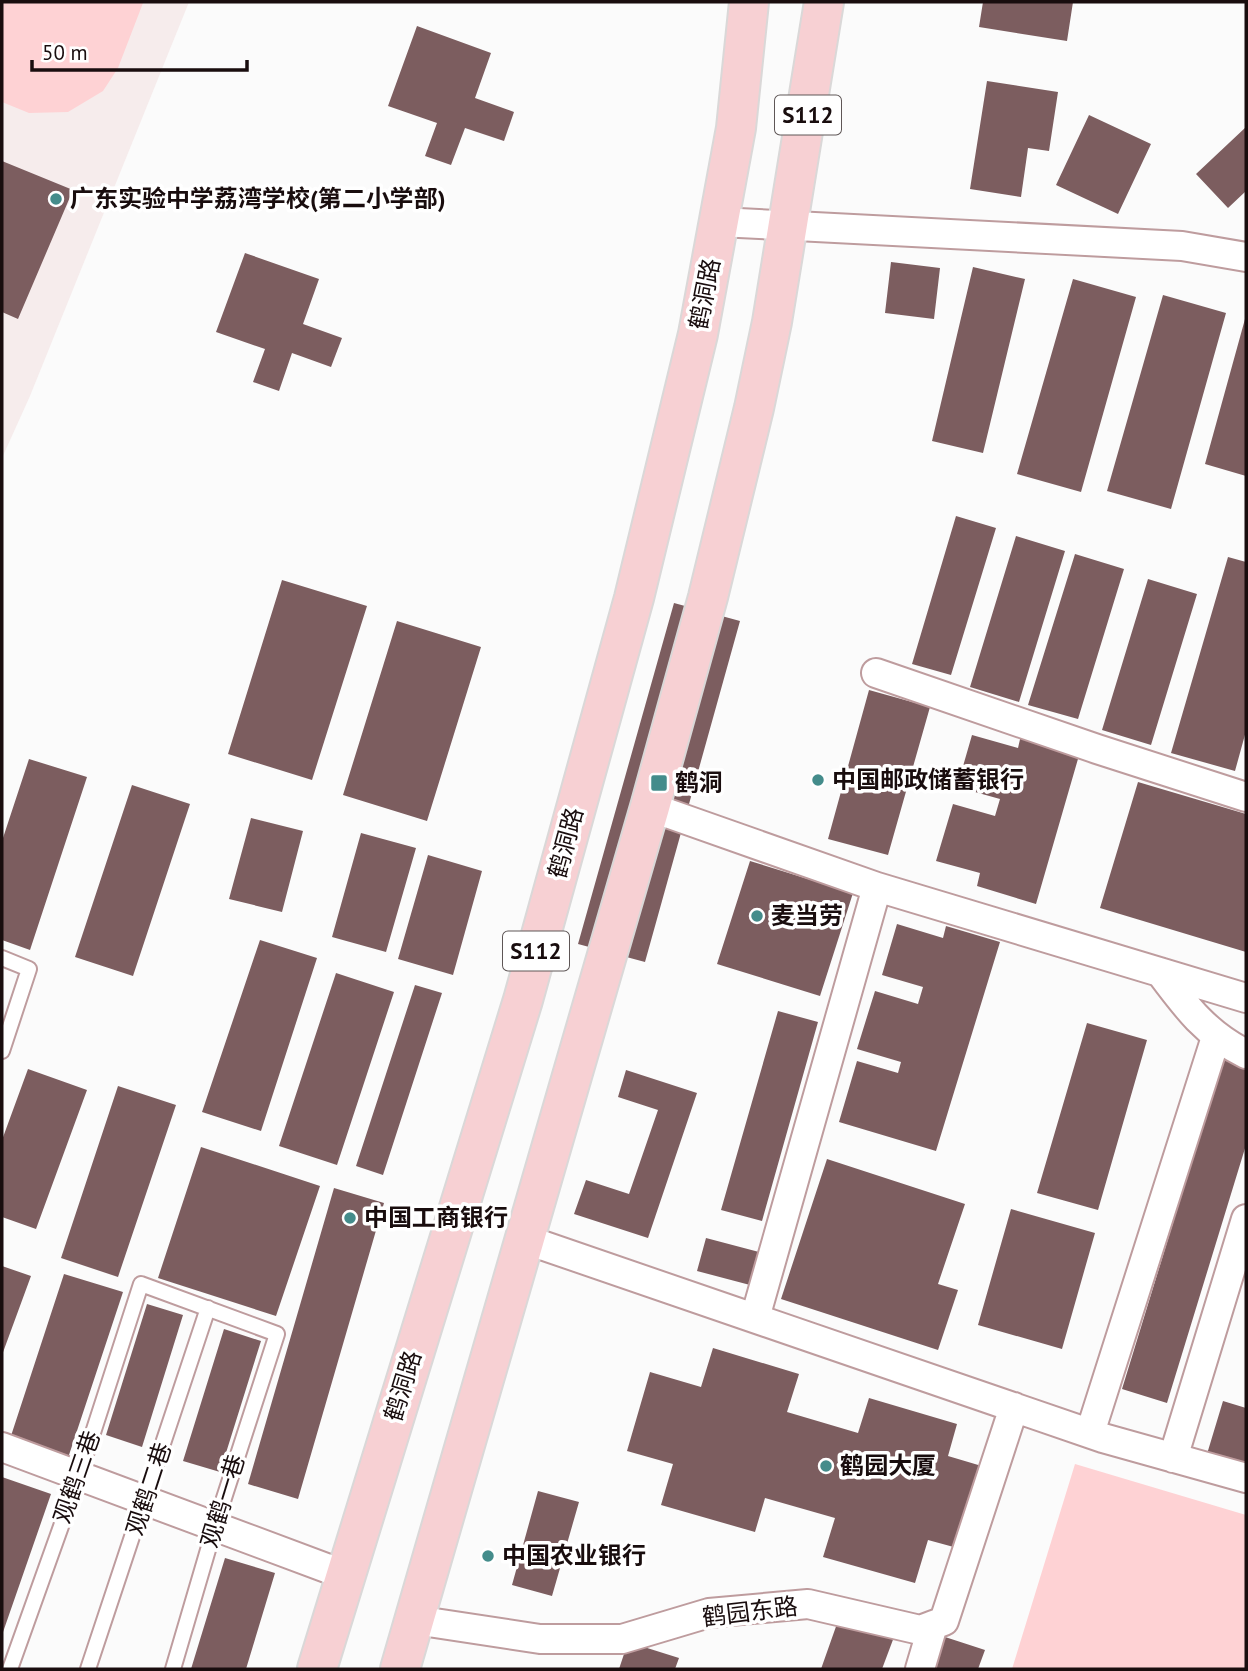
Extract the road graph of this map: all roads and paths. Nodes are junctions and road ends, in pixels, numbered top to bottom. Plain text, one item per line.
1 (749, 2) edge
2 (824, 2) edge
3 (719, 222) junction
4 (789, 227) junction
5 (1246, 257) edge
6 (876, 673) dead end
7 (1246, 797) edge
8 (650, 807) junction
9 (877, 887) junction
10 (2, 958) edge
11 (1160, 972) junction
12 (1246, 998) edge
13 (1216, 1037) junction
14 (2, 1051) edge
15 (1246, 1054) edge
16 (1246, 1219) edge
17 (524, 1239) junction
18 (208, 1308) junction
19 (755, 1318) junction
20 (1014, 1407) junction
21 (1090, 1433) junction
22 (2, 1447) edge
23 (1173, 1458) junction
24 (79, 1476) junction
25 (1246, 1478) edge
26 (145, 1500) junction
27 (215, 1526) junction
28 (345, 1575) junction
29 (415, 1620) junction
30 (933, 1625) junction
31 (10, 1669) edge
32 (88, 1669) edge
33 (173, 1669) edge
34 (317, 1669) edge
35 (400, 1669) edge
36 (920, 1669) edge

1 - 3 main road, 鹤洞路 / S112
2 - 4 main road, S112
3 - 4 street
3 - 28 main road, 鹤洞路 / S112
4 - 5 street
4 - 8 main road, S112
6 - 7 street
8 - 9 street
8 - 17 main road, S112
9 - 11 street
9 - 19 street
10 - 14 lane
11 - 12 street
11 - 13 street
13 - 15 street
13 - 21 street
16 - 23 street
17 - 19 street
17 - 29 main road, S112
18 - 24 lane, 观鹤三巷
18 - 26 lane, 观鹤二巷
18 - 27 lane, 观鹤一巷
19 - 20 street
20 - 21 street
20 - 30 street
21 - 23 street
22 - 24 street
23 - 25 street
24 - 26 street
24 - 31 lane, 观鹤三巷
26 - 27 street
26 - 32 lane, 观鹤二巷
27 - 28 street
27 - 33 lane, 观鹤一巷
28 - 34 main road, 鹤洞路 / S112
29 - 30 street, 鹤园东路
29 - 35 main road, S112
30 - 36 street

